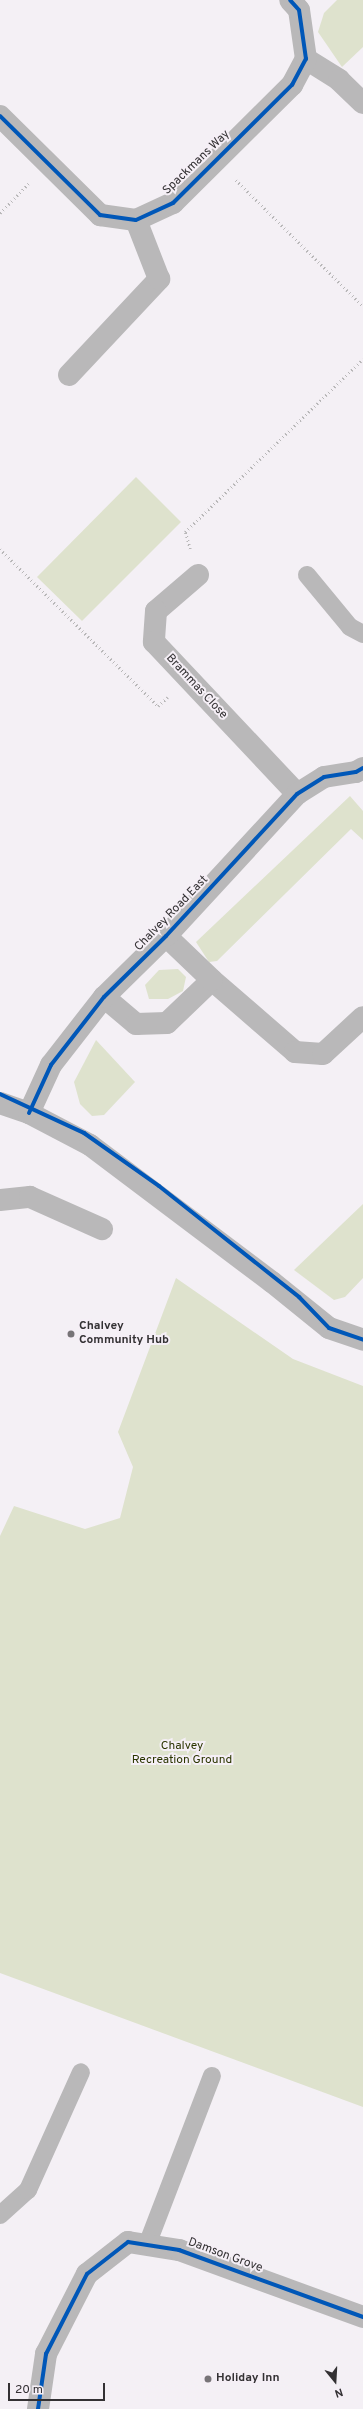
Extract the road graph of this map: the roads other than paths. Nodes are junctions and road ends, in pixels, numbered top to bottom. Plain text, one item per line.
1 (290, 0) edge
2 (306, 59) junction
3 (363, 103) edge
4 (0, 116) edge
5 (136, 220) junction
6 (69, 375) dead end
7 (198, 575) road end
8 (307, 575) dead end
9 (363, 634) edge
10 (363, 768) edge
11 (297, 794) junction
12 (166, 936) junction
13 (212, 980) junction
14 (104, 997) junction
15 (363, 1017) edge
16 (0, 1103) edge
17 (29, 1113) junction
18 (0, 1200) edge
19 (102, 1229) dead end
20 (363, 1340) edge
21 (81, 2072) dead end
22 (212, 2076) dead end
23 (0, 2215) edge
24 (147, 2246) junction
25 (363, 2317) edge
26 (38, 2409) edge

1 - 2 street
2 - 3 street
2 - 5 street, Spackmans Way
4 - 5 street
5 - 6 street
7 - 11 street, Brammas Close
8 - 9 lane
10 - 11 street, Chalvey Road East
11 - 12 street, Chalvey Road East
12 - 13 street, Chalvey Road East
12 - 14 street, Chalvey Road East
13 - 14 street
13 - 15 street, Chalvey Road East
14 - 17 street, Chalvey Road East
16 - 17 street
17 - 20 street
18 - 19 street
21 - 23 lane
22 - 24 lane
24 - 25 street, Damson Grove
24 - 26 street, Damson Grove

